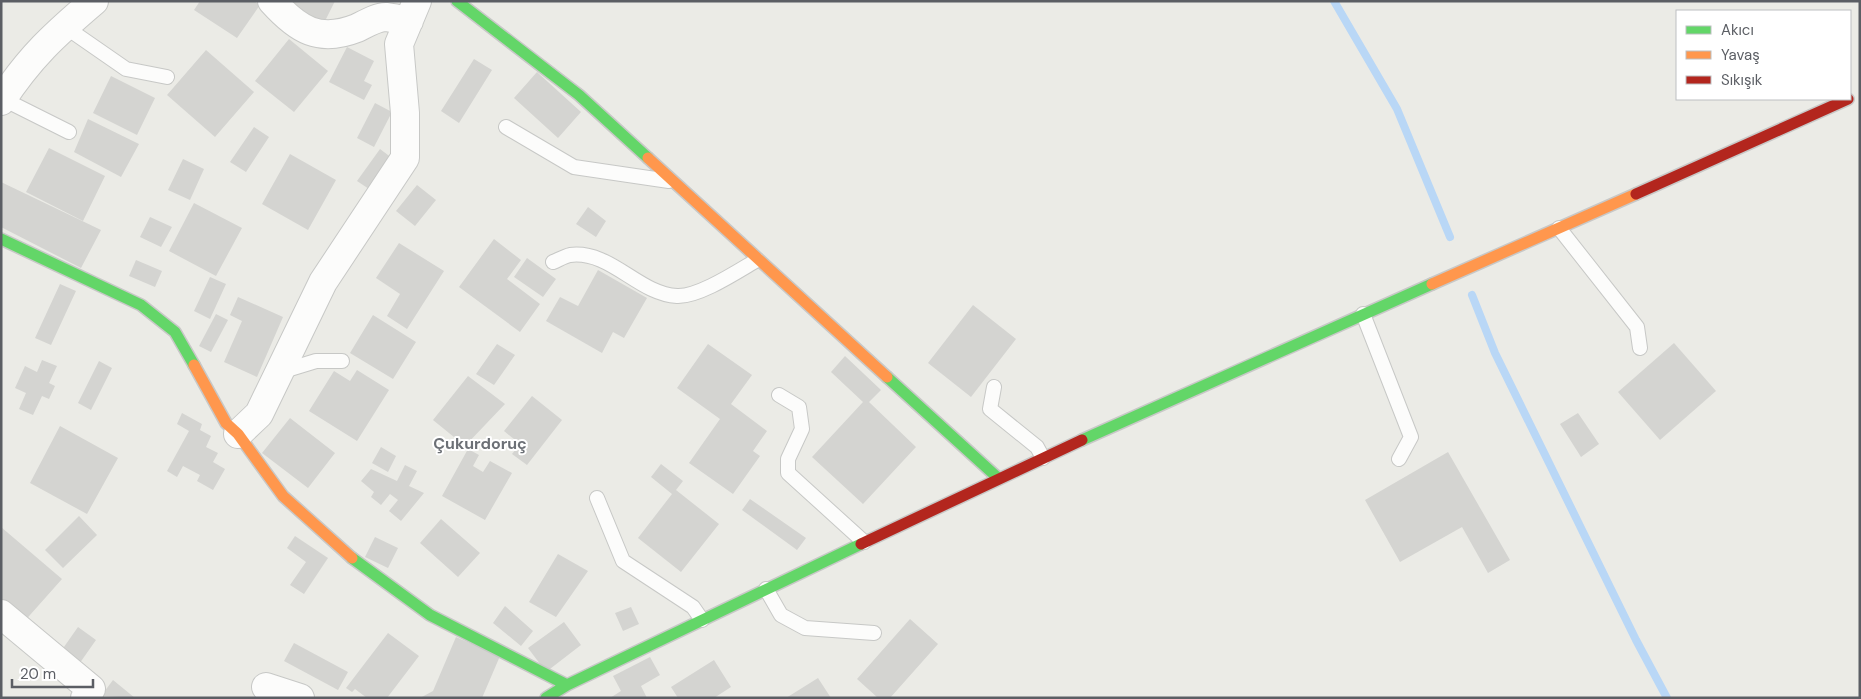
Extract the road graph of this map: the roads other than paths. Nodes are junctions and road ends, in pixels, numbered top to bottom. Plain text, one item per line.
1 (94, 1) edge
2 (272, 1) edge
3 (457, 1) edge
4 (413, 11) edge
5 (64, 26) junction
6 (167, 77) dead end
7 (2, 100) edge
8 (1845, 100) edge
9 (506, 128) dead end
10 (69, 132) dead end
11 (673, 182) junction
12 (1559, 228) junction
13 (1, 239) edge
14 (757, 260) junction
15 (552, 262) dead end
16 (1363, 314) junction
17 (1640, 348) dead end
18 (342, 361) dead end
19 (279, 373) junction
20 (994, 387) dead end
21 (779, 395) dead end
22 (238, 434) junction
23 (1043, 458) junction
24 (1399, 459) dead end
25 (998, 478) junction
26 (597, 498) dead end
27 (864, 542) junction
28 (766, 589) junction
29 (1, 614) edge
30 (702, 620) junction
31 (874, 633) dead end
32 (567, 685) junction
33 (266, 687) dead end
34 (85, 698) edge
35 (300, 698) edge
36 (546, 698) edge

1 - 5 street
2 - 4 street
3 - 11 street
4 - 19 street
5 - 6 lane
5 - 7 street
7 - 10 lane
8 - 12 street
9 - 11 lane
11 - 14 street
12 - 16 street
12 - 17 lane
13 - 22 street
14 - 15 lane
14 - 25 street
16 - 23 street
16 - 24 lane
18 - 19 lane
19 - 22 street
20 - 23 lane
21 - 27 lane
22 - 32 street
23 - 25 street
25 - 27 street
26 - 30 lane
27 - 28 street
28 - 30 street
28 - 31 lane
29 - 34 street
30 - 32 street
32 - 36 street
33 - 35 street

